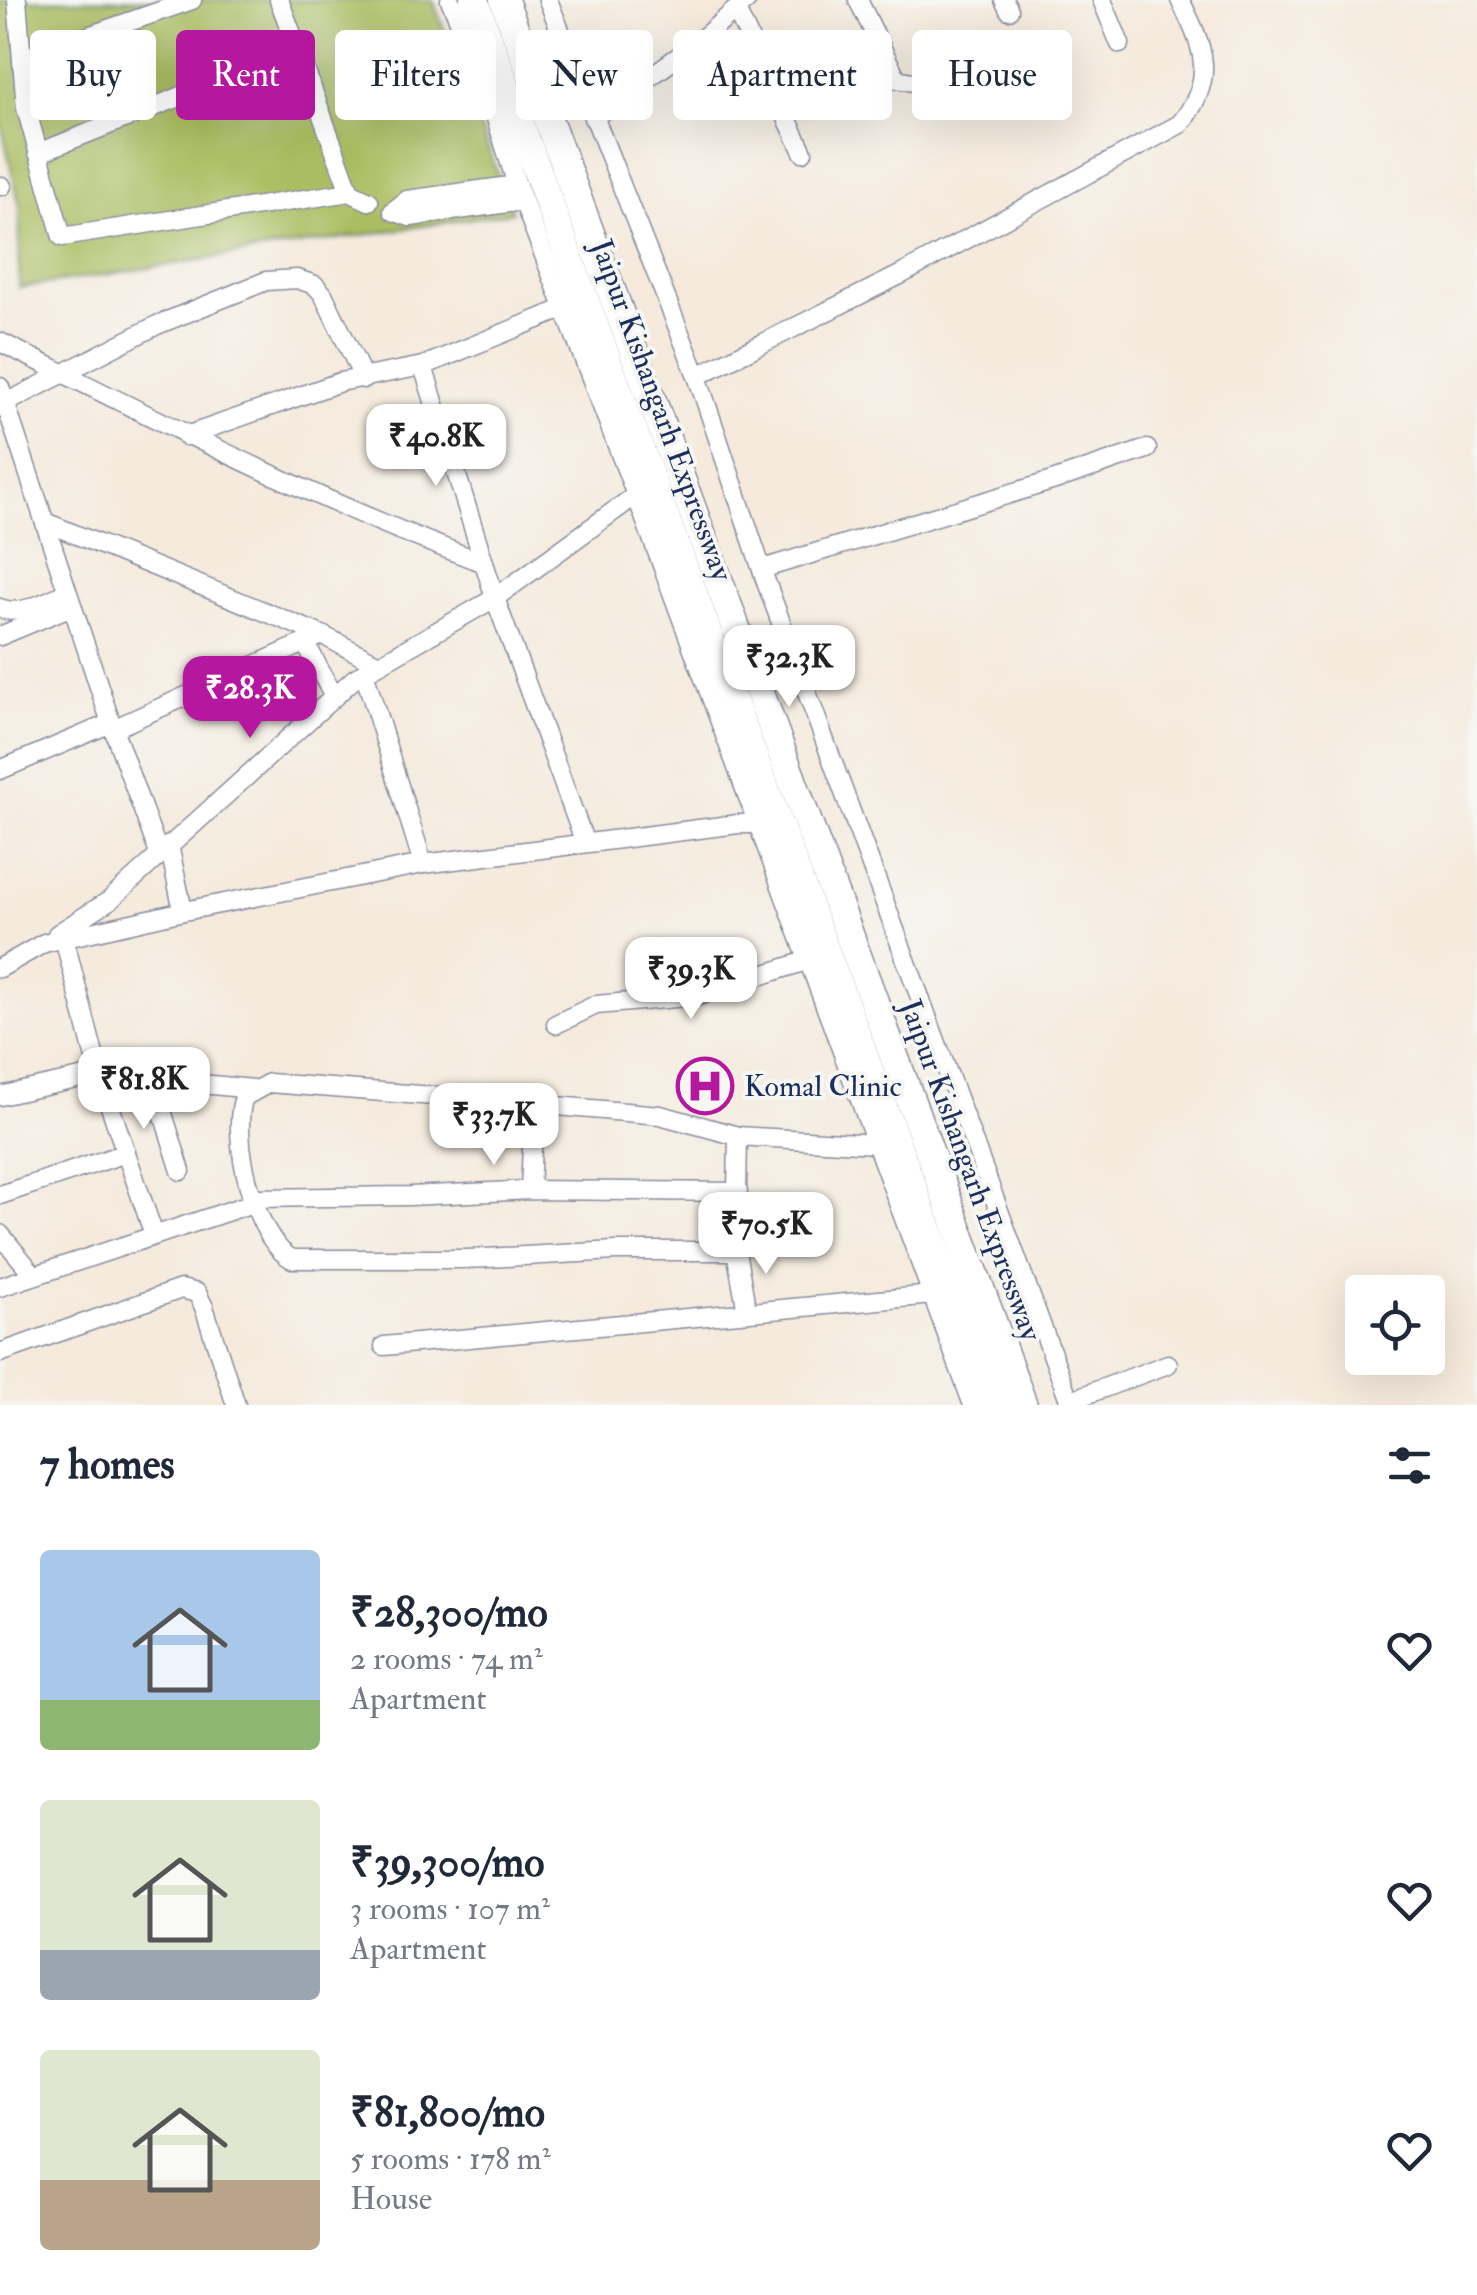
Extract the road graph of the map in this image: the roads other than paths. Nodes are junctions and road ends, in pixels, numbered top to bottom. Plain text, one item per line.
1 (16, 0) edge
2 (192, 0) edge
3 (279, 0) edge
4 (450, 0) edge
5 (474, 0) edge
6 (504, 0) edge
7 (548, 0) edge
8 (858, 0) edge
9 (1102, 0) edge
10 (1180, 0) edge
11 (742, 3) edge
12 (290, 30) edge
13 (559, 30) edge
14 (1120, 44) dead end
15 (22, 59) junction
16 (653, 75) edge
17 (912, 82) edge
18 (315, 96) edge
19 (176, 98) edge
20 (594, 120) edge
21 (802, 152) dead end
22 (38, 153) junction
23 (350, 192) junction
24 (520, 192) junction
25 (369, 200) dead end
26 (565, 308) junction
27 (0, 342) edge
28 (423, 366) junction
29 (62, 372) junction
30 (697, 376) junction
31 (364, 379) junction
32 (2, 399) edge
33 (186, 436) junction
34 (1147, 448) dead end
35 (636, 496) junction
36 (45, 522) junction
37 (484, 563) junction
38 (762, 569) junction
39 (494, 598) junction
40 (70, 599) junction
41 (0, 608) edge
42 (0, 636) edge
43 (314, 639) junction
44 (370, 668) junction
45 (334, 697) junction
46 (112, 726) junction
47 (0, 770) edge
48 (756, 824) junction
49 (585, 843) junction
50 (164, 849) junction
51 (423, 864) junction
52 (183, 911) junction
53 (64, 938) junction
54 (44, 943) junction
55 (806, 961) junction
56 (3, 962) edge
57 (556, 1024) dead end
58 (99, 1074) junction
59 (152, 1079) junction
60 (253, 1089) junction
61 (0, 1096) edge
62 (534, 1104) junction
63 (738, 1136) junction
64 (876, 1144) junction
65 (126, 1153) junction
66 (181, 1171) dead end
67 (530, 1190) junction
68 (738, 1192) junction
69 (0, 1195) edge
70 (252, 1200) junction
71 (0, 1234) edge
72 (154, 1235) junction
73 (736, 1251) junction
74 (33, 1274) junction
75 (0, 1287) edge
76 (933, 1295) junction
77 (747, 1312) junction
78 (384, 1346) dead end
79 (0, 1353) edge
80 (1168, 1364) dead end
81 (1070, 1403) edge
82 (236, 1405) edge
83 (973, 1405) edge
84 (996, 1405) edge
85 (1023, 1405) edge

1 - 15 street
2 - 15 street
3 - 12 street
4 - 24 street
5 - 84 highway, Jaipur Kishangarh Expressway
6 - 85 highway, Jaipur Kishangarh Expressway
7 - 13 street
8 - 17 street
9 - 14 street
10 - 30 street
11 - 16 street
11 - 21 street
15 - 22 street
18 - 23 street
19 - 22 street
20 - 30 street
22 - 23 street
23 - 25 street
24 - 24 street
24 - 26 street
26 - 28 street
26 - 35 street
27 - 29 street
28 - 31 street
28 - 37 street
29 - 31 street
29 - 32 street
29 - 33 street
30 - 38 street
31 - 33 street
32 - 36 street
33 - 37 street
34 - 38 street
35 - 39 street
35 - 48 street
36 - 40 street
36 - 43 street
37 - 39 street
38 - 81 street
39 - 44 street
39 - 49 street
40 - 41 street
40 - 42 street
40 - 46 street
43 - 44 street
43 - 45 street
43 - 46 street
44 - 45 street
44 - 51 street
45 - 50 street
46 - 47 street
46 - 50 street
48 - 49 street
48 - 55 street
49 - 51 street
50 - 52 street
50 - 54 street
51 - 52 street
52 - 53 street
53 - 54 street
53 - 58 street
54 - 56 street
55 - 57 street
55 - 64 street
58 - 59 street
58 - 61 street
58 - 65 street
59 - 60 street
59 - 66 street
60 - 62 street
60 - 70 street
62 - 63 street
62 - 67 street
63 - 64 street
63 - 68 street
64 - 76 street
65 - 69 street
65 - 72 street
67 - 68 street
67 - 70 street
68 - 73 street
70 - 72 street
70 - 73 street
71 - 74 street
72 - 74 street
73 - 77 street
74 - 75 street
76 - 77 street
76 - 83 street
77 - 78 street
79 - 82 street
80 - 81 street

